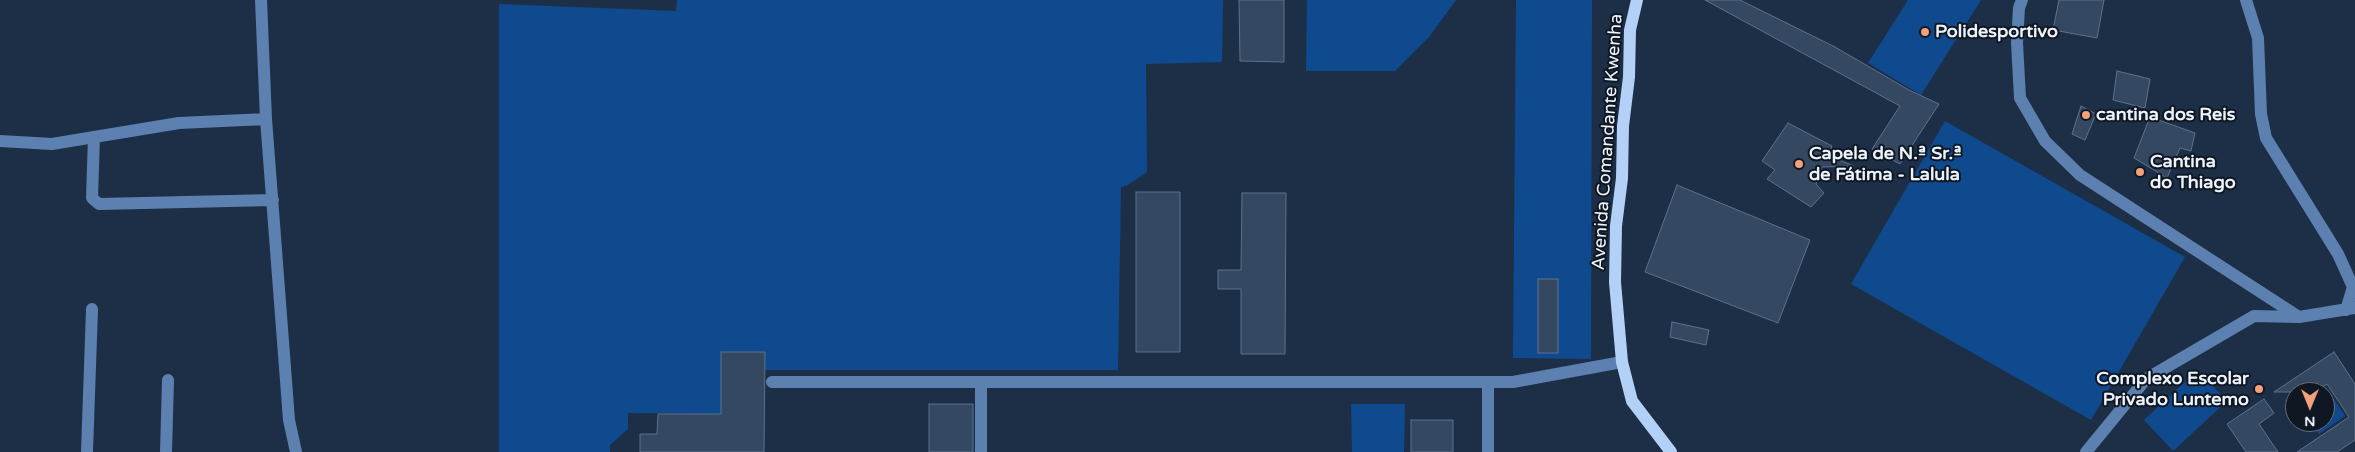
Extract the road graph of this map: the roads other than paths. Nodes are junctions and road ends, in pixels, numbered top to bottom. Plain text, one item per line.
1 (261, 0) edge
2 (1637, 0) edge
3 (2022, 0) edge
4 (2246, 0) edge
5 (266, 119) junction
6 (94, 136) junction
7 (0, 141) edge
8 (273, 200) junction
9 (92, 309) dead end
10 (2351, 309) edge
11 (2299, 318) junction
12 (1622, 362) junction
13 (168, 380) dead end
14 (772, 382) dead end
15 (981, 382) junction
16 (1488, 382) junction
17 (87, 452) edge
18 (166, 452) edge
19 (296, 452) edge
20 (981, 452) edge
21 (1488, 452) edge
22 (1672, 452) edge
23 (2086, 452) edge

1 - 5 street
2 - 12 main road, Avenida Comandante Kwenha
3 - 11 street
4 - 10 street
5 - 6 street
5 - 8 street
6 - 7 street
6 - 8 street
8 - 19 street
9 - 17 street
10 - 11 street
11 - 23 street
12 - 16 street
12 - 22 main road, Avenida Comandante Kwenha
13 - 18 street
14 - 15 street
15 - 16 street
15 - 20 street
16 - 21 street

